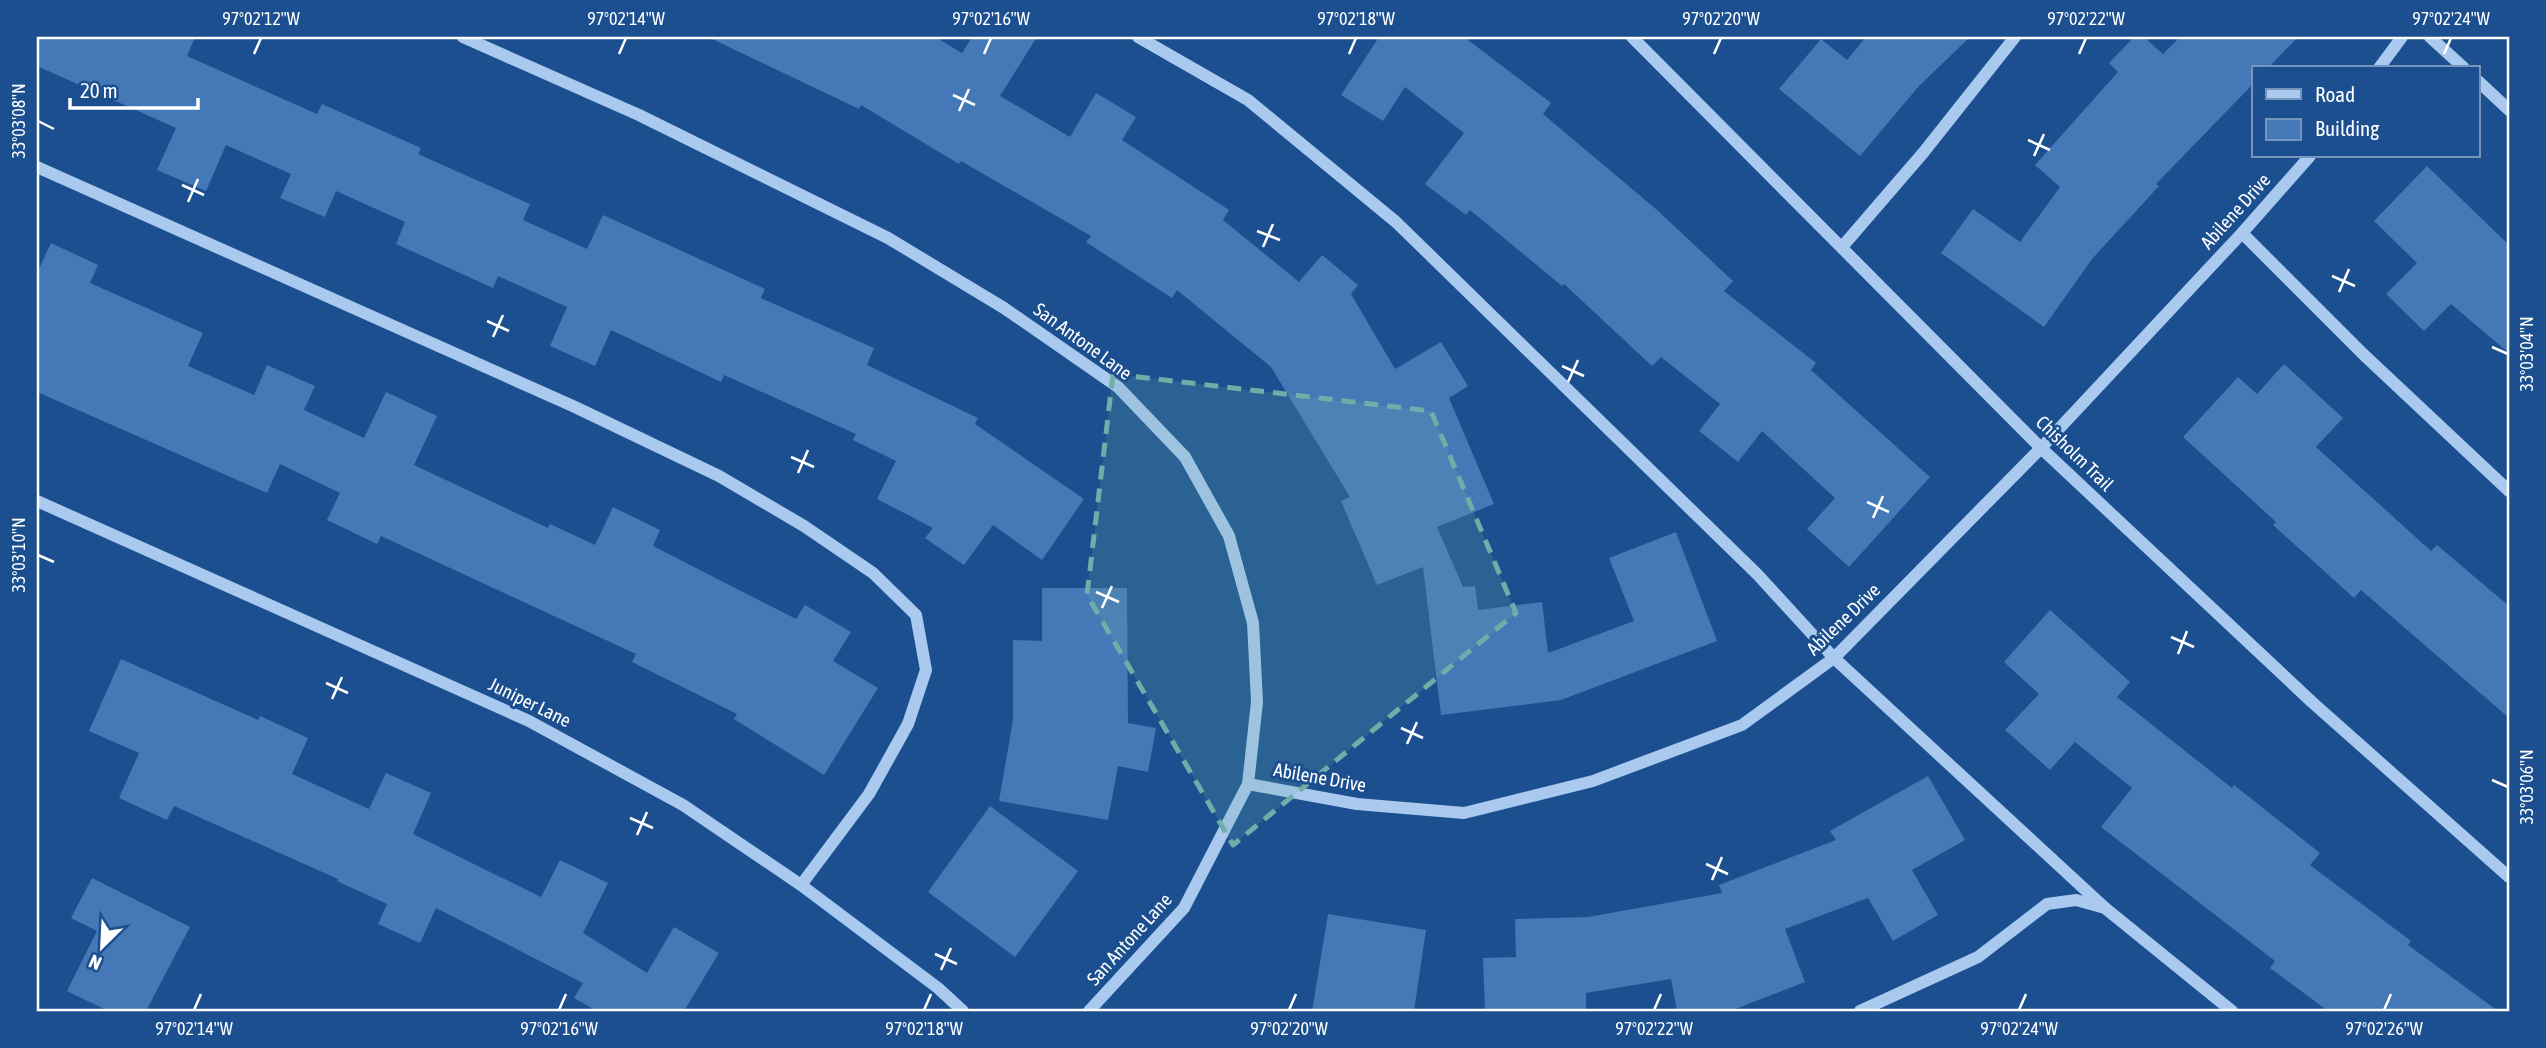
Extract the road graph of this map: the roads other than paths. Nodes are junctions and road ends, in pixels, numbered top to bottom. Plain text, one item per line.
1 (463, 37) edge
2 (1138, 37) edge
3 (1632, 37) edge
4 (2015, 37) edge
5 (2402, 37) edge
6 (2430, 37) edge
7 (1648, 41) edge
8 (2380, 66) edge
9 (2462, 66) edge
10 (2480, 83) edge
11 (2509, 110) edge
12 (2308, 158) edge
13 (37, 167) edge
14 (2242, 233) junction
15 (1842, 247) junction
16 (2040, 448) junction
17 (2509, 491) edge
18 (37, 500) edge
19 (1834, 658) junction
20 (1248, 784) junction
21 (2509, 877) edge
22 (801, 884) junction
23 (2105, 908) junction
24 (962, 1011) edge
25 (1089, 1011) edge
26 (1860, 1011) edge
27 (2232, 1011) edge

1 - 20 street, San Antone Lane
2 - 19 street
3 - 7 street, Chisholm Trail
4 - 15 street
5 - 8 street
6 - 9 street
7 - 15 street, Chisholm Trail
10 - 11 street
12 - 14 street, Abilene Drive
13 - 22 street
14 - 16 street, Abilene Drive
14 - 17 street
15 - 16 street, Chisholm Trail
16 - 19 street, Abilene Drive
16 - 21 street, Chisholm Trail
18 - 22 street, Juniper Lane
19 - 20 street, Abilene Drive
19 - 23 street
20 - 25 street, San Antone Lane
22 - 24 street, Juniper Lane
23 - 26 street
23 - 27 street

